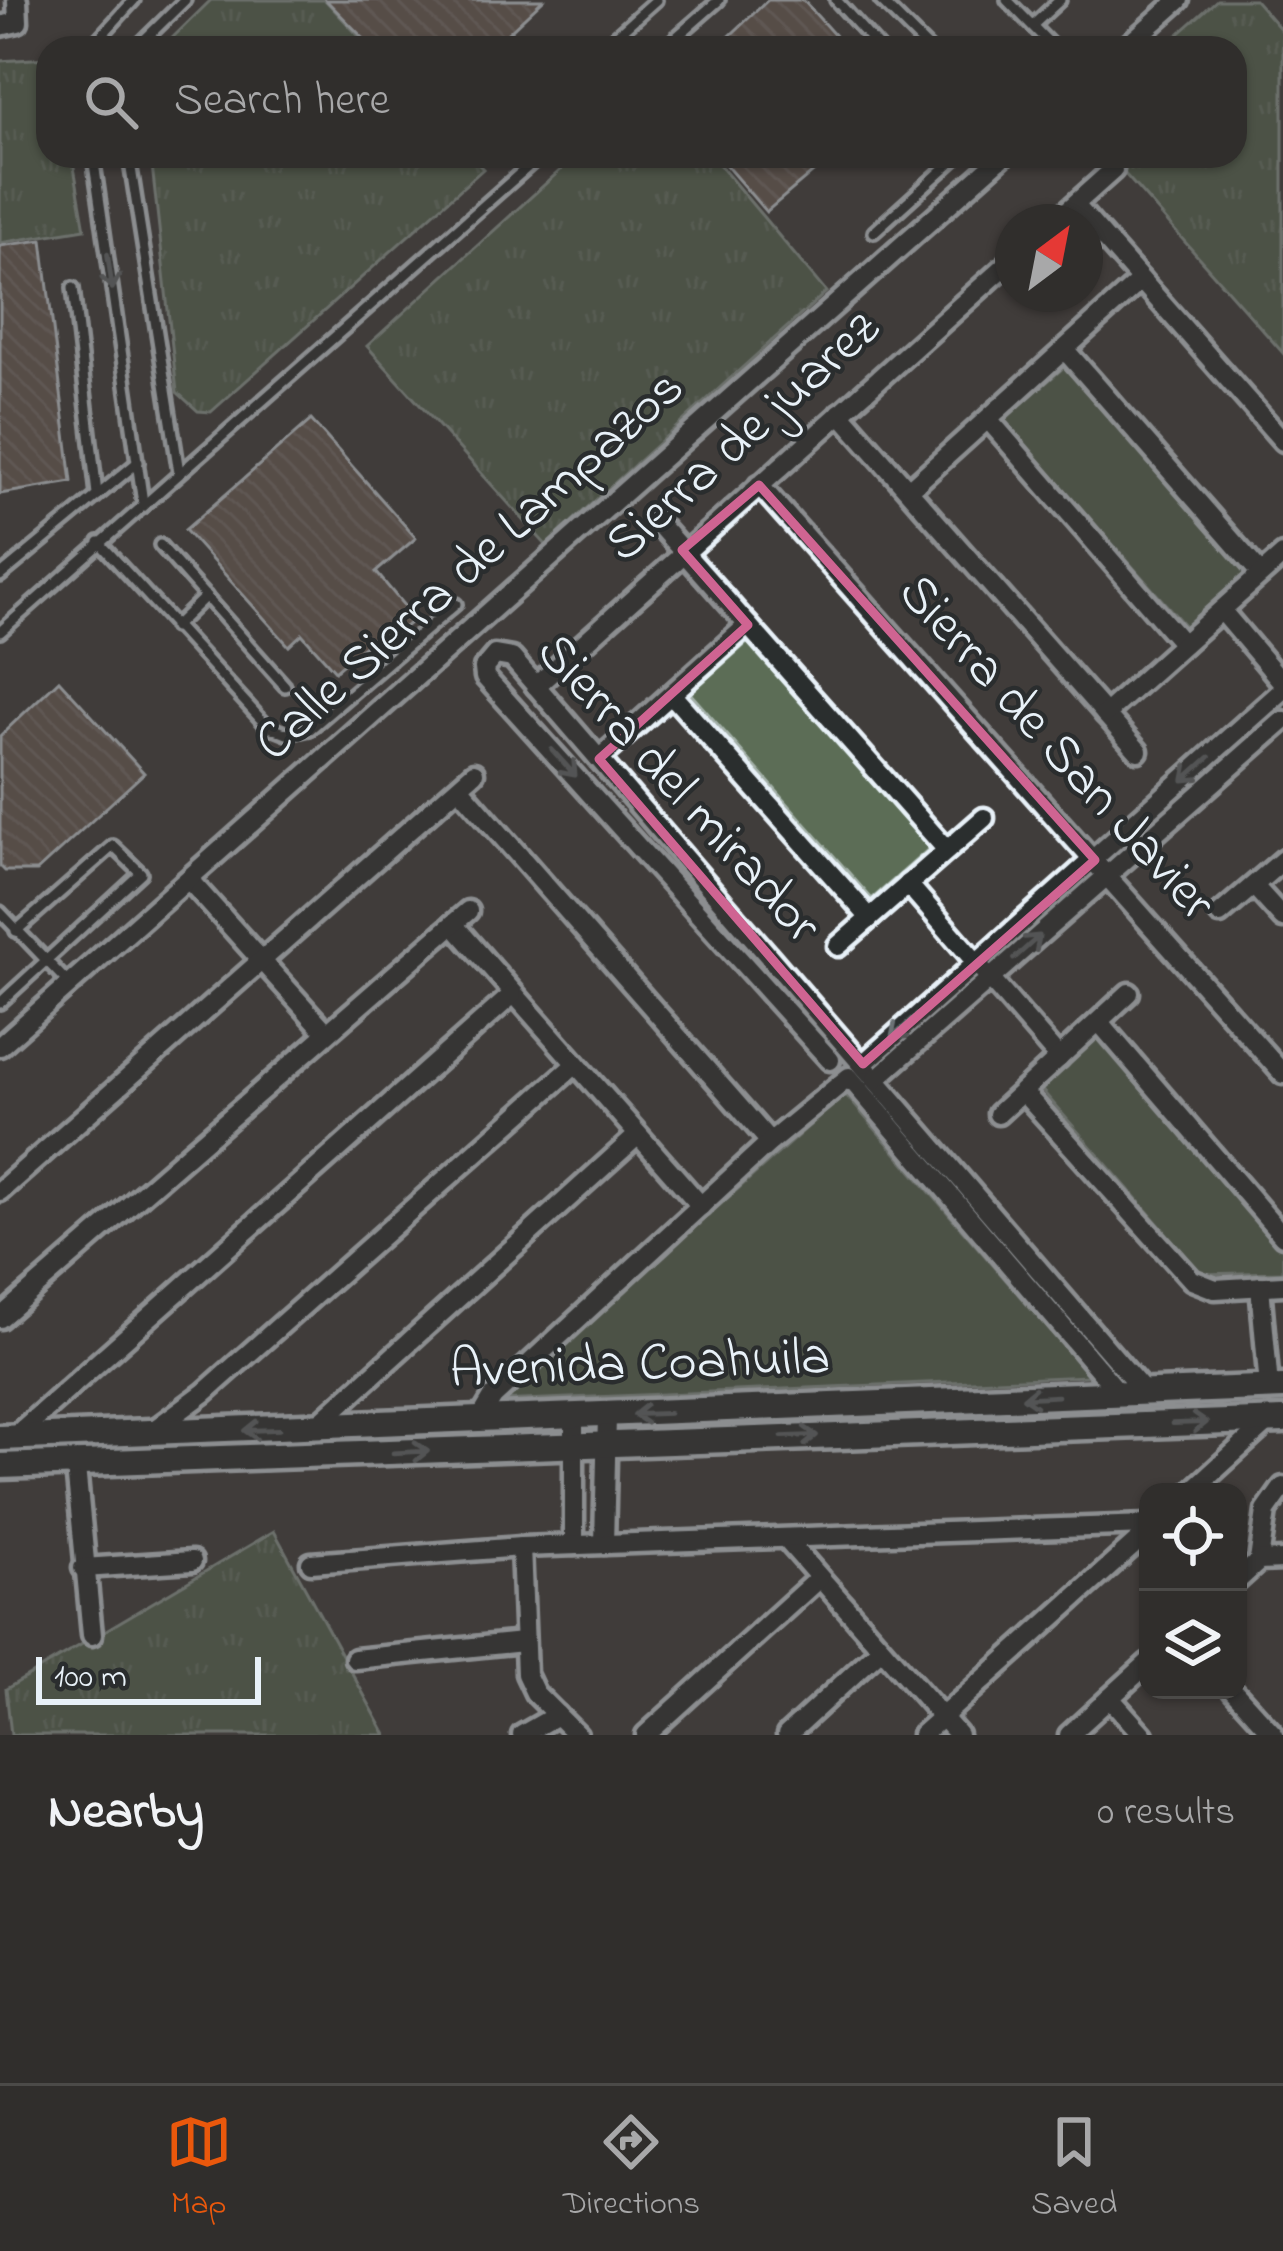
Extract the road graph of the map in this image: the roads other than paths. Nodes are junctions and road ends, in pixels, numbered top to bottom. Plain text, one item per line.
1 (17, 0) edge
2 (134, 0) edge
3 (184, 0) edge
4 (656, 0) edge
5 (719, 0) edge
6 (836, 0) edge
7 (880, 0) edge
8 (1007, 0) edge
9 (1060, 0) edge
10 (1179, 0) edge
11 (1033, 25) junction
12 (0, 26) edge
13 (101, 36) edge
14 (148, 36) edge
15 (616, 36) edge
16 (678, 36) edge
17 (868, 36) edge
18 (916, 36) edge
19 (1043, 36) edge
20 (1138, 36) edge
21 (95, 168) edge
22 (131, 168) edge
23 (526, 168) edge
24 (945, 168) edge
25 (989, 168) edge
26 (1113, 170) dead end
27 (1076, 204) edge
28 (874, 232) dead end
29 (1103, 236) edge
30 (995, 275) edge
31 (1142, 280) junction
32 (73, 288) dead end
33 (1064, 350) junction
34 (840, 412) junction
35 (988, 419) junction
36 (1283, 441) edge
37 (138, 462) junction
38 (179, 472) junction
39 (759, 485) junction
40 (910, 489) junction
41 (97, 494) junction
42 (143, 503) junction
43 (656, 521) dead end
44 (99, 542) junction
45 (160, 545) dead end
46 (682, 550) junction
47 (1283, 555) edge
48 (1262, 574) junction
49 (0, 577) edge
50 (206, 596) junction
51 (456, 604) dead end
52 (1222, 611) junction
53 (748, 625) junction
54 (174, 627) junction
55 (0, 632) edge
56 (1184, 644) junction
57 (285, 686) dead end
58 (536, 686) junction
59 (1283, 686) edge
60 (672, 694) junction
61 (1105, 714) junction
62 (1283, 721) edge
63 (1138, 752) dead end
64 (599, 759) junction
65 (474, 773) dead end
66 (459, 788) junction
67 (984, 818) dead end
68 (947, 850) junction
69 (1283, 860) edge
70 (1102, 867) junction
71 (190, 881) junction
72 (908, 884) junction
73 (1254, 886) junction
74 (0, 912) edge
75 (731, 914) junction
76 (1220, 914) dead end
77 (870, 918) junction
78 (1283, 918) edge
79 (712, 928) junction
80 (16, 931) junction
81 (838, 946) dead end
82 (262, 960) junction
83 (44, 962) junction
84 (976, 962) junction
85 (992, 979) junction
86 (69, 985) junction
87 (1129, 993) dead end
88 (512, 995) junction
89 (0, 1003) edge
90 (1099, 1022) junction
91 (325, 1031) junction
92 (0, 1046) edge
93 (1059, 1058) junction
94 (830, 1060) dead end
95 (576, 1064) junction
96 (862, 1074) junction
97 (1283, 1074) edge
98 (1022, 1092) junction
99 (998, 1114) dead end
100 (638, 1135) junction
101 (770, 1142) junction
102 (0, 1191) edge
103 (700, 1205) junction
104 (1283, 1236) edge
105 (1260, 1286) junction
106 (1283, 1286) edge
107 (0, 1318) edge
108 (1276, 1387) edge
109 (1119, 1393) junction
110 (1146, 1394) junction
111 (607, 1415) junction
112 (574, 1417) junction
113 (480, 1419) junction
114 (1276, 1420) edge
115 (314, 1428) junction
116 (149, 1434) junction
117 (7, 1438) edge
118 (606, 1443) junction
119 (574, 1444) junction
120 (0, 1466) edge
121 (76, 1467) junction
122 (1202, 1483) edge
123 (1283, 1487) edge
124 (1139, 1528) edge
125 (1139, 1536) edge
126 (786, 1539) junction
127 (604, 1544) junction
128 (574, 1545) junction
129 (521, 1546) junction
130 (1283, 1560) edge
131 (191, 1561) dead end
132 (1259, 1561) junction
133 (311, 1563) dead end
134 (83, 1568) junction
135 (1247, 1572) edge
136 (818, 1578) junction
137 (92, 1635) dead end
138 (523, 1642) junction
139 (881, 1649) junction
140 (355, 1659) dead end
141 (1139, 1671) edge
142 (1110, 1698) junction
143 (1241, 1699) edge
144 (557, 1715) junction
145 (942, 1717) junction
146 (521, 1735) edge
147 (577, 1735) edge
148 (646, 1735) edge
149 (787, 1735) edge
150 (922, 1735) edge
151 (958, 1735) edge
152 (1070, 1735) edge
153 (1143, 1735) edge
154 (1274, 1735) edge

1 - 12 street
2 - 13 lane
3 - 14 lane
4 - 15 lane
5 - 16 lane
6 - 17 lane
7 - 18 lane
8 - 11 lane
9 - 11 lane
10 - 20 street
11 - 19 lane
21 -> 37 lane
22 - 38 lane
23 - 38 lane
24 - 28 lane
25 - 71 street, Calle Sierra de Lampazos
26 - 27 street
29 - 31 street
30 - 34 street, Sierra de juarez
31 - 33 street
31 - 36 street
32 - 41 lane
33 - 35 street
33 - 48 street
34 - 39 street, Sierra de juarez
34 - 40 street
35 - 40 street
35 - 56 street
37 - 41 lane
37 - 42 lane
38 - 42 lane
39 - 46 street, Sierra de juarez
39 - 70 street, Sierra de San Javier
40 - 61 street
41 - 49 lane
42 - 44 lane
43 - 46 street
44 - 54 lane
44 - 55 lane
45 - 50 lane
46 - 53 street
46 - 58 street, Sierra de juarez
47 - 48 street
48 - 52 street
50 - 54 lane
50 - 57 lane
51 - 54 lane
52 - 56 street
52 - 59 street
53 - 60 street
53 - 68 street
56 - 61 street
58 - 64 street, Sierra del mirador
58 -> 79 street, Sierra del mirador
59 -> 70 street
60 - 64 street
60 - 77 street
61 - 63 street
62 - 70 street
64 - 75 street, Sierra del mirador
65 - 66 street
66 - 82 street
66 - 101 street
67 - 68 street
68 - 72 street
69 - 73 street
70 - 84 street
85 -> 70 street
70 - 97 street, Sierra de San Javier
71 - 82 street
71 - 86 street, Calle Sierra de Lampazos
72 - 77 street
72 - 84 street
73 - 76 street
73 - 78 street
74 - 80 lane
75 - 79 street
75 - 96 street, Sierra del mirador
77 - 81 street
79 - 94 street, Sierra del mirador
80 - 83 lane
80 - 83 lane
82 - 91 street
82 - 102 street
83 - 86 lane
83 - 89 lane
84 - 85 street
84 -> 96 street
85 - 93 street
85 - 96 street
86 - 92 street, Calle Sierra de Lampazos
87 - 90 street
88 - 91 street
88 - 95 street
88 - 117 street
90 - 93 street
90 - 104 street
91 - 107 street
93 - 98 street
95 - 100 street
95 - 116 street
96 - 101 street
96 - 109 street, Sierra del mirador
96 - 110 street, Sierra del mirador
98 - 99 street
98 - 105 street
100 - 103 street
100 - 115 street
101 - 103 street
103 - 113 street
105 - 106 street
105 - 108 street
108 - 110 street, Avenida Coahuila
109 - 110 street, Avenida Coahuila
109 -> 111 street, Avenida Coahuila
111 - 112 street, Avenida Coahuila
111 - 118 street
112 - 113 street, Avenida Coahuila
112 - 119 street
113 - 115 street, Avenida Coahuila
118 -> 114 street, Avenida Coahuila
114 - 122 street
115 -> 116 street, Avenida Coahuila
116 - 117 street, Avenida Coahuila
118 - 119 street, Avenida Coahuila
118 - 127 street
121 -> 119 street, Avenida Coahuila
119 - 128 street
120 - 121 street, Avenida Coahuila
121 - 134 street
123 - 132 street
124 - 126 street
125 - 145 street
126 - 127 street
126 - 136 street
127 - 128 street
128 - 129 street
129 - 133 street
129 - 138 street
130 - 132 street
131 - 134 street
132 - 135 street
134 - 137 street
136 - 139 street
136 - 148 street
138 - 140 street
138 - 144 street
139 - 145 street
139 - 149 street
141 - 142 street
142 - 152 street
142 - 153 street
143 - 154 street
144 - 146 street
144 - 147 street
145 - 150 street
145 - 151 street

